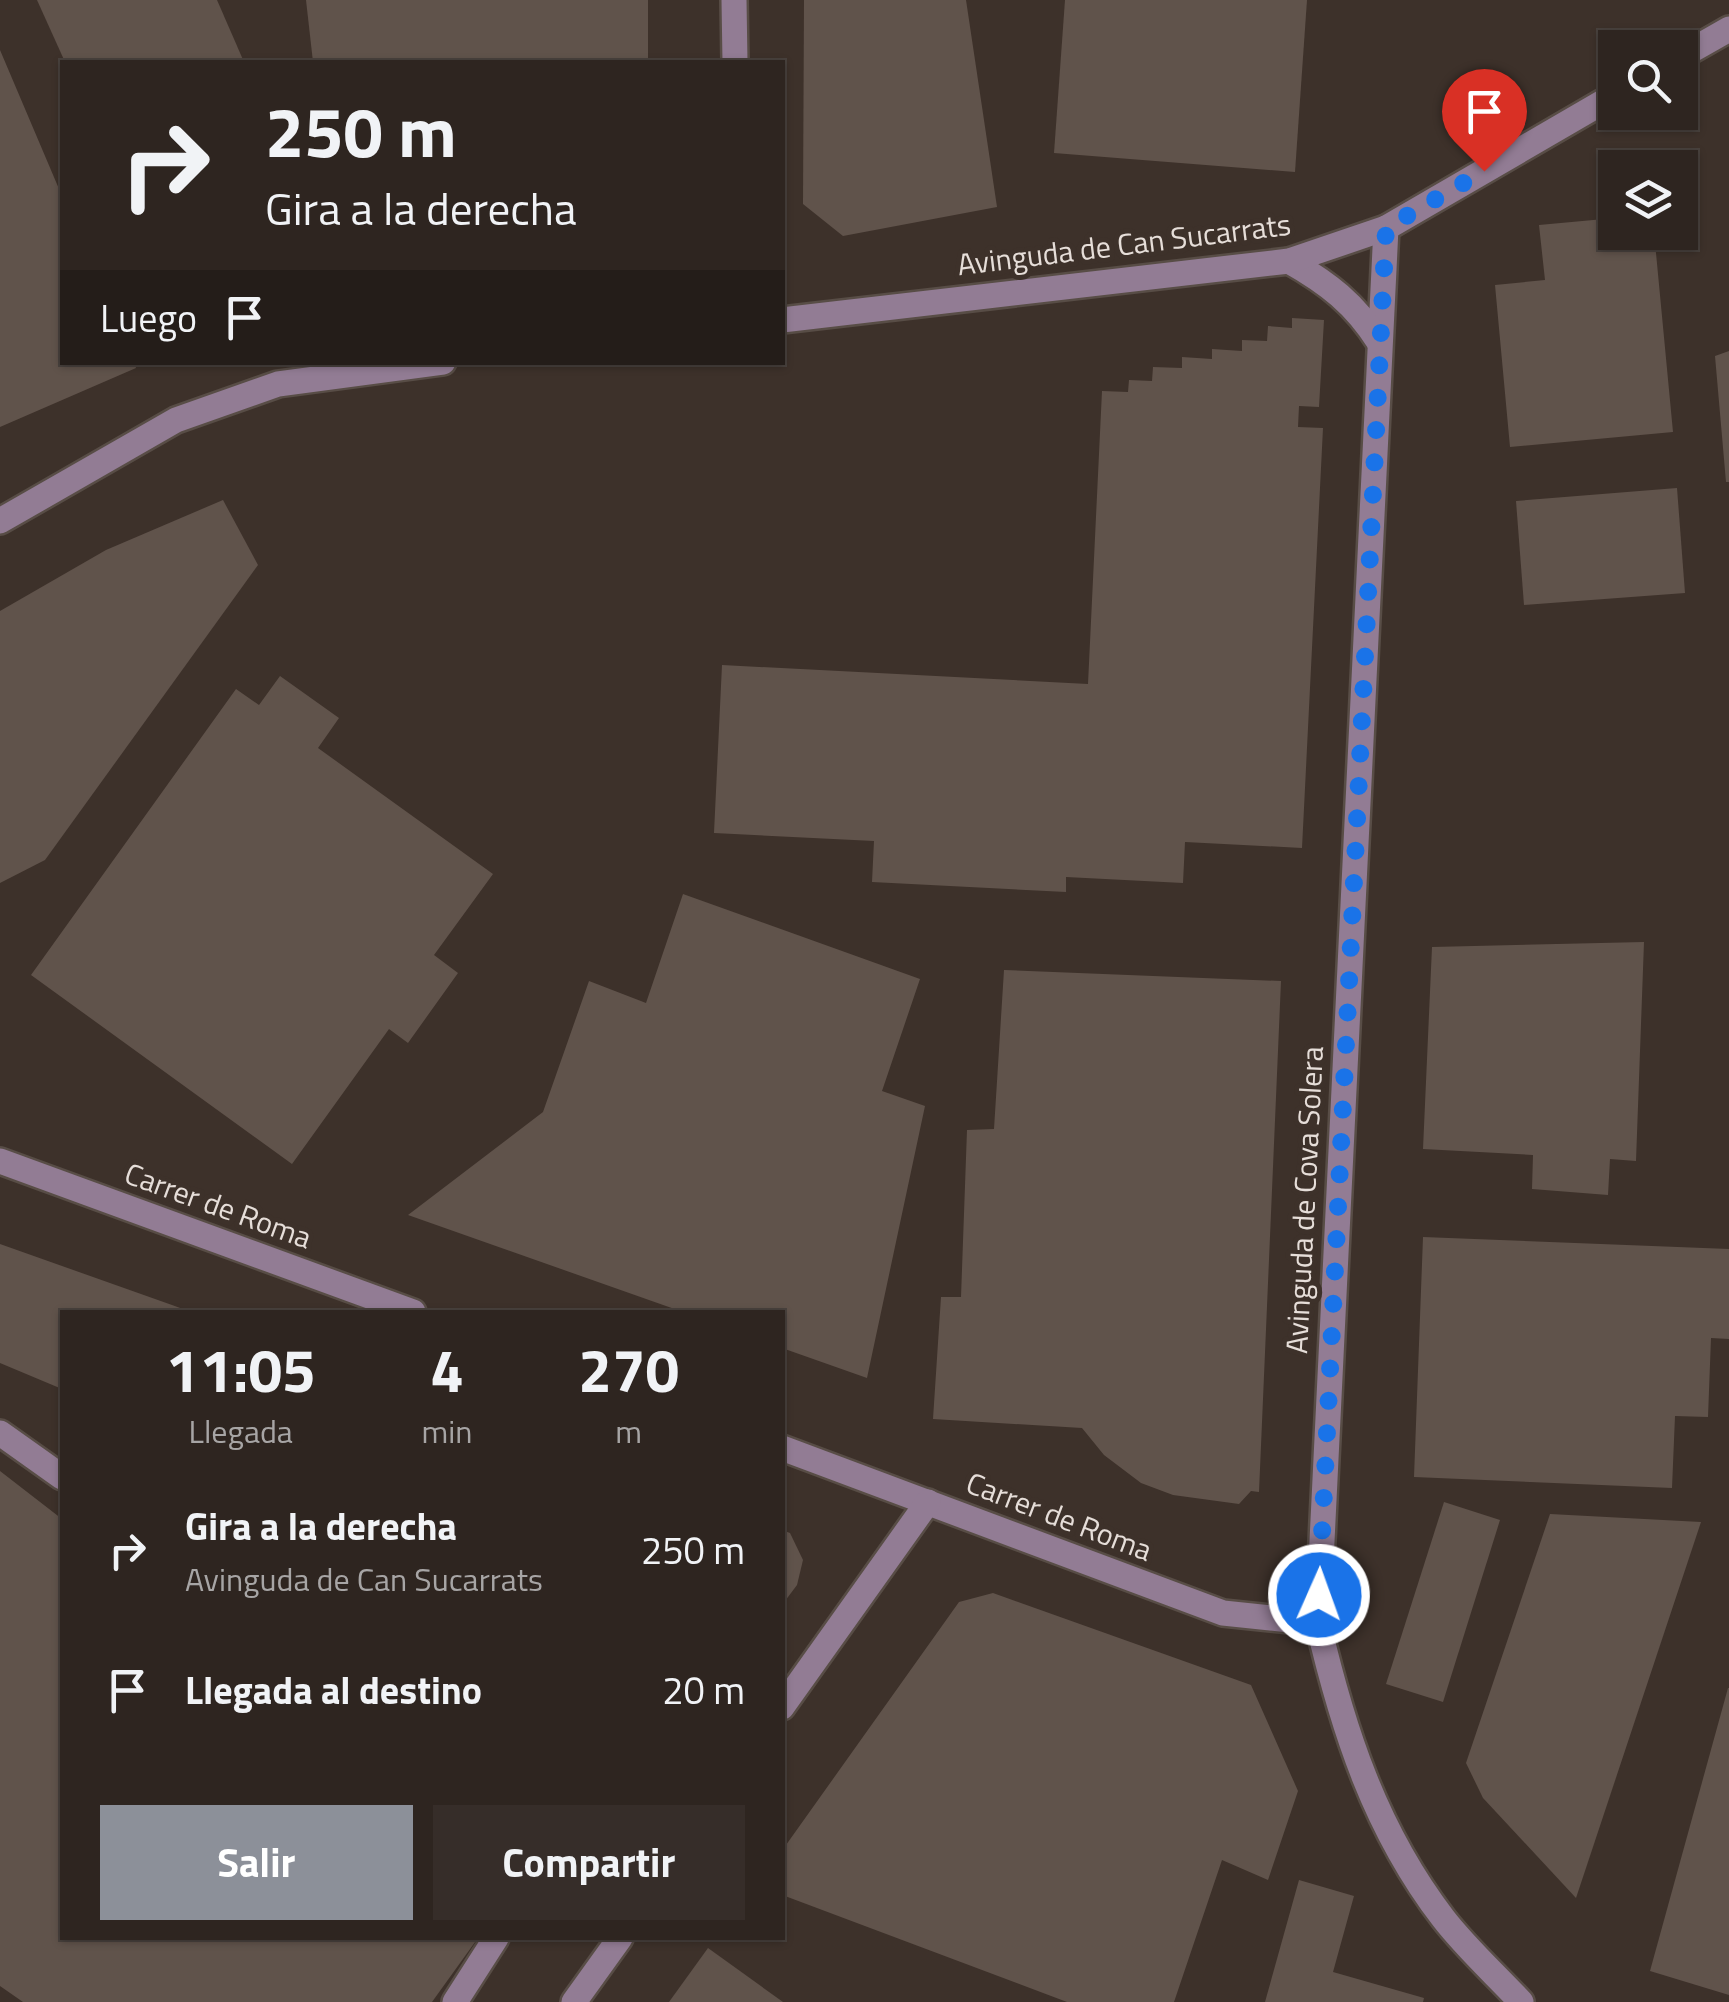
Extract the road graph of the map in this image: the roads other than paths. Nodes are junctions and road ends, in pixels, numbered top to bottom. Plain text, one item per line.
1 (734, 0) edge
2 (1728, 30) edge
3 (1698, 47) edge
4 (735, 60) edge
5 (1598, 105) edge
6 (1386, 228) junction
7 (1289, 261) junction
8 (785, 320) edge
9 (1379, 342) junction
10 (421, 365) edge
11 (0, 521) edge
12 (0, 1161) edge
13 (408, 1310) edge
14 (0, 1433) edge
15 (785, 1449) edge
16 (60, 1476) edge
17 (928, 1502) junction
18 (1318, 1623) junction
19 (785, 1704) edge
20 (495, 1940) edge
21 (619, 1940) edge
22 (455, 2002) edge
23 (574, 2002) edge
24 (1521, 2002) edge

1 - 4 street
2 - 3 street
5 - 6 street, Avinguda de Can Sucarrats
6 - 7 street, Avinguda de Can Sucarrats
6 - 9 street, Avinguda de Cova Solera
7 - 8 street, Avinguda de Can Sucarrats
7 - 9 street
9 - 18 street, Avinguda de Cova Solera
10 - 11 street
12 - 13 street, Carrer de Roma
14 - 16 street
15 - 17 street, Carrer de Roma
17 - 18 street, Carrer de Roma
17 - 19 street
18 - 24 street, Avinguda de Cova Solera
20 - 22 street
21 - 23 street

